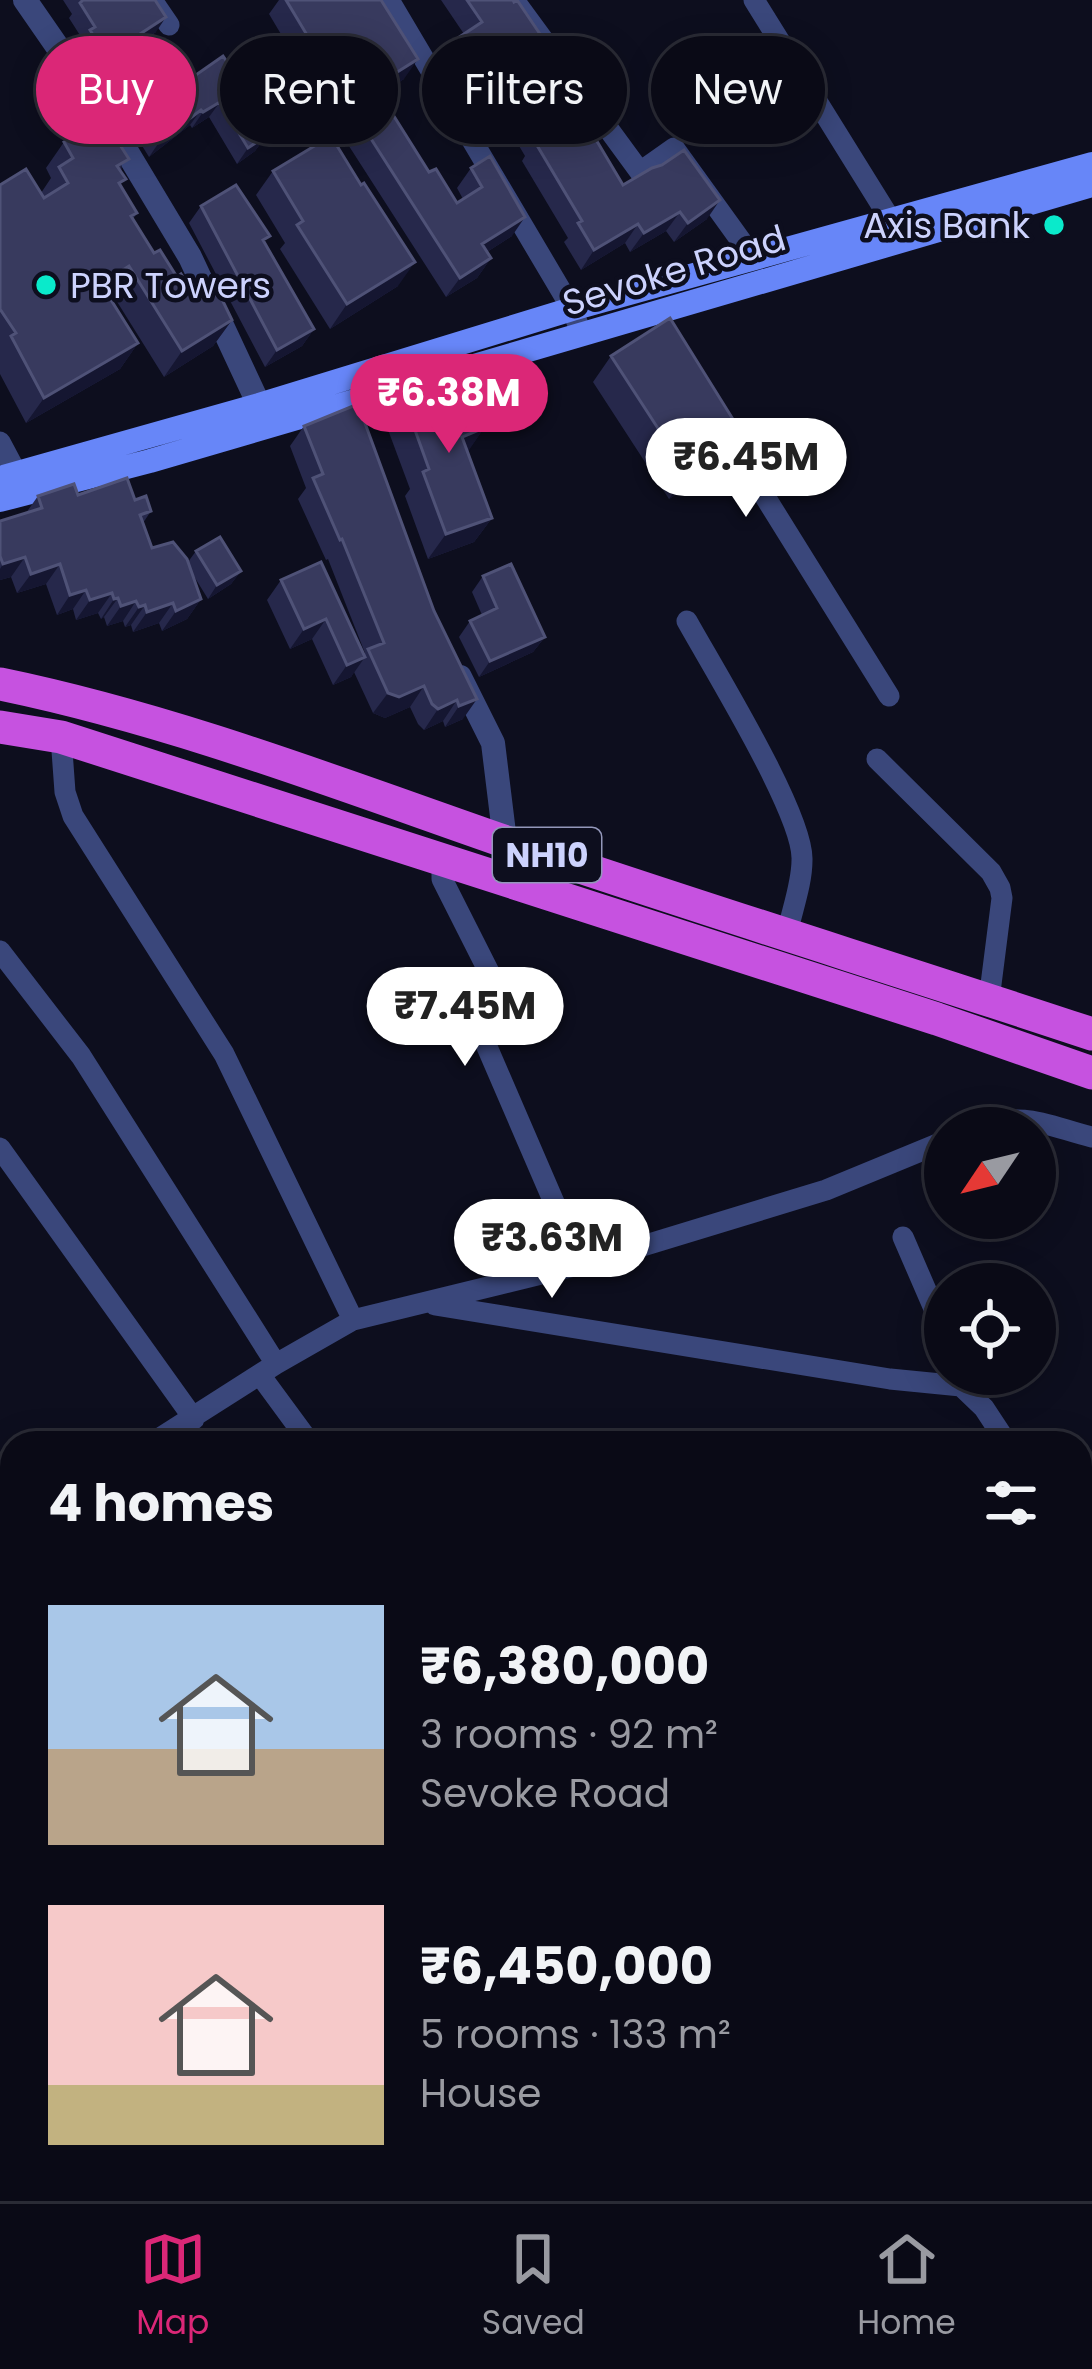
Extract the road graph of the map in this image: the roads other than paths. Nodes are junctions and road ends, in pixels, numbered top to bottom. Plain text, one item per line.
1 (152, 0) edge
2 (389, 0) edge
3 (514, 0) edge
4 (754, 0) edge
5 (34, 3) edge
6 (169, 25) edge
7 (1092, 164) edge
8 (1075, 183) edge
9 (892, 222) junction
10 (754, 259) junction
11 (572, 309) junction
12 (582, 335) junction
13 (713, 414) edge
14 (264, 415) junction
15 (0, 442) edge
16 (9, 476) edge
17 (0, 500) edge
18 (687, 622) dead end
19 (452, 660) edge
20 (0, 684) edge
21 (889, 696) dead end
22 (0, 727) edge
23 (61, 737) junction
24 (877, 760) dead end
25 (505, 841) junction
26 (442, 859) junction
27 (787, 934) junction
28 (0, 951) edge
29 (989, 1000) junction
30 (1092, 1034) edge
31 (1092, 1073) edge
32 (1056, 1127) edge
33 (1092, 1137) edge
34 (0, 1148) edge
35 (924, 1150) edge
36 (903, 1237) dead end
37 (581, 1264) junction
38 (924, 1286) edge
39 (423, 1303) junction
40 (353, 1320) junction
41 (268, 1370) junction
42 (924, 1382) edge
43 (974, 1395) edge
44 (194, 1419) junction
45 (173, 1431) edge
46 (303, 1431) edge
47 (999, 1431) edge

1 - 6 street
2 - 11 street
3 - 10 street
4 - 9 street
5 - 14 street
7 - 8 main road, Sevoke Road
8 - 9 main road, Sevoke Road
8 - 12 main road, Sevoke Road
9 - 10 main road, Sevoke Road
10 - 11 main road, Sevoke Road
11 - 12 street
11 - 14 main road, Sevoke Road
12 - 14 main road, Sevoke Road
13 - 21 street
14 - 16 main road, Sevoke Road
14 - 17 main road, Sevoke Road
15 - 16 street
18 - 27 street
19 - 25 street
20 - 25 highway, NH10
22 - 23 highway
23 - 26 highway
23 - 40 street
24 - 29 street
25 - 27 highway, NH10
26 - 31 highway
26 - 37 street
27 - 29 highway, NH10
28 - 41 street
29 - 30 highway, NH10
32 - 33 street
34 - 44 street
35 - 37 street
36 - 38 street
37 - 39 street
39 - 40 street
39 - 42 street
40 - 41 street
41 - 44 street
41 - 46 street
43 - 47 street
44 - 45 street

